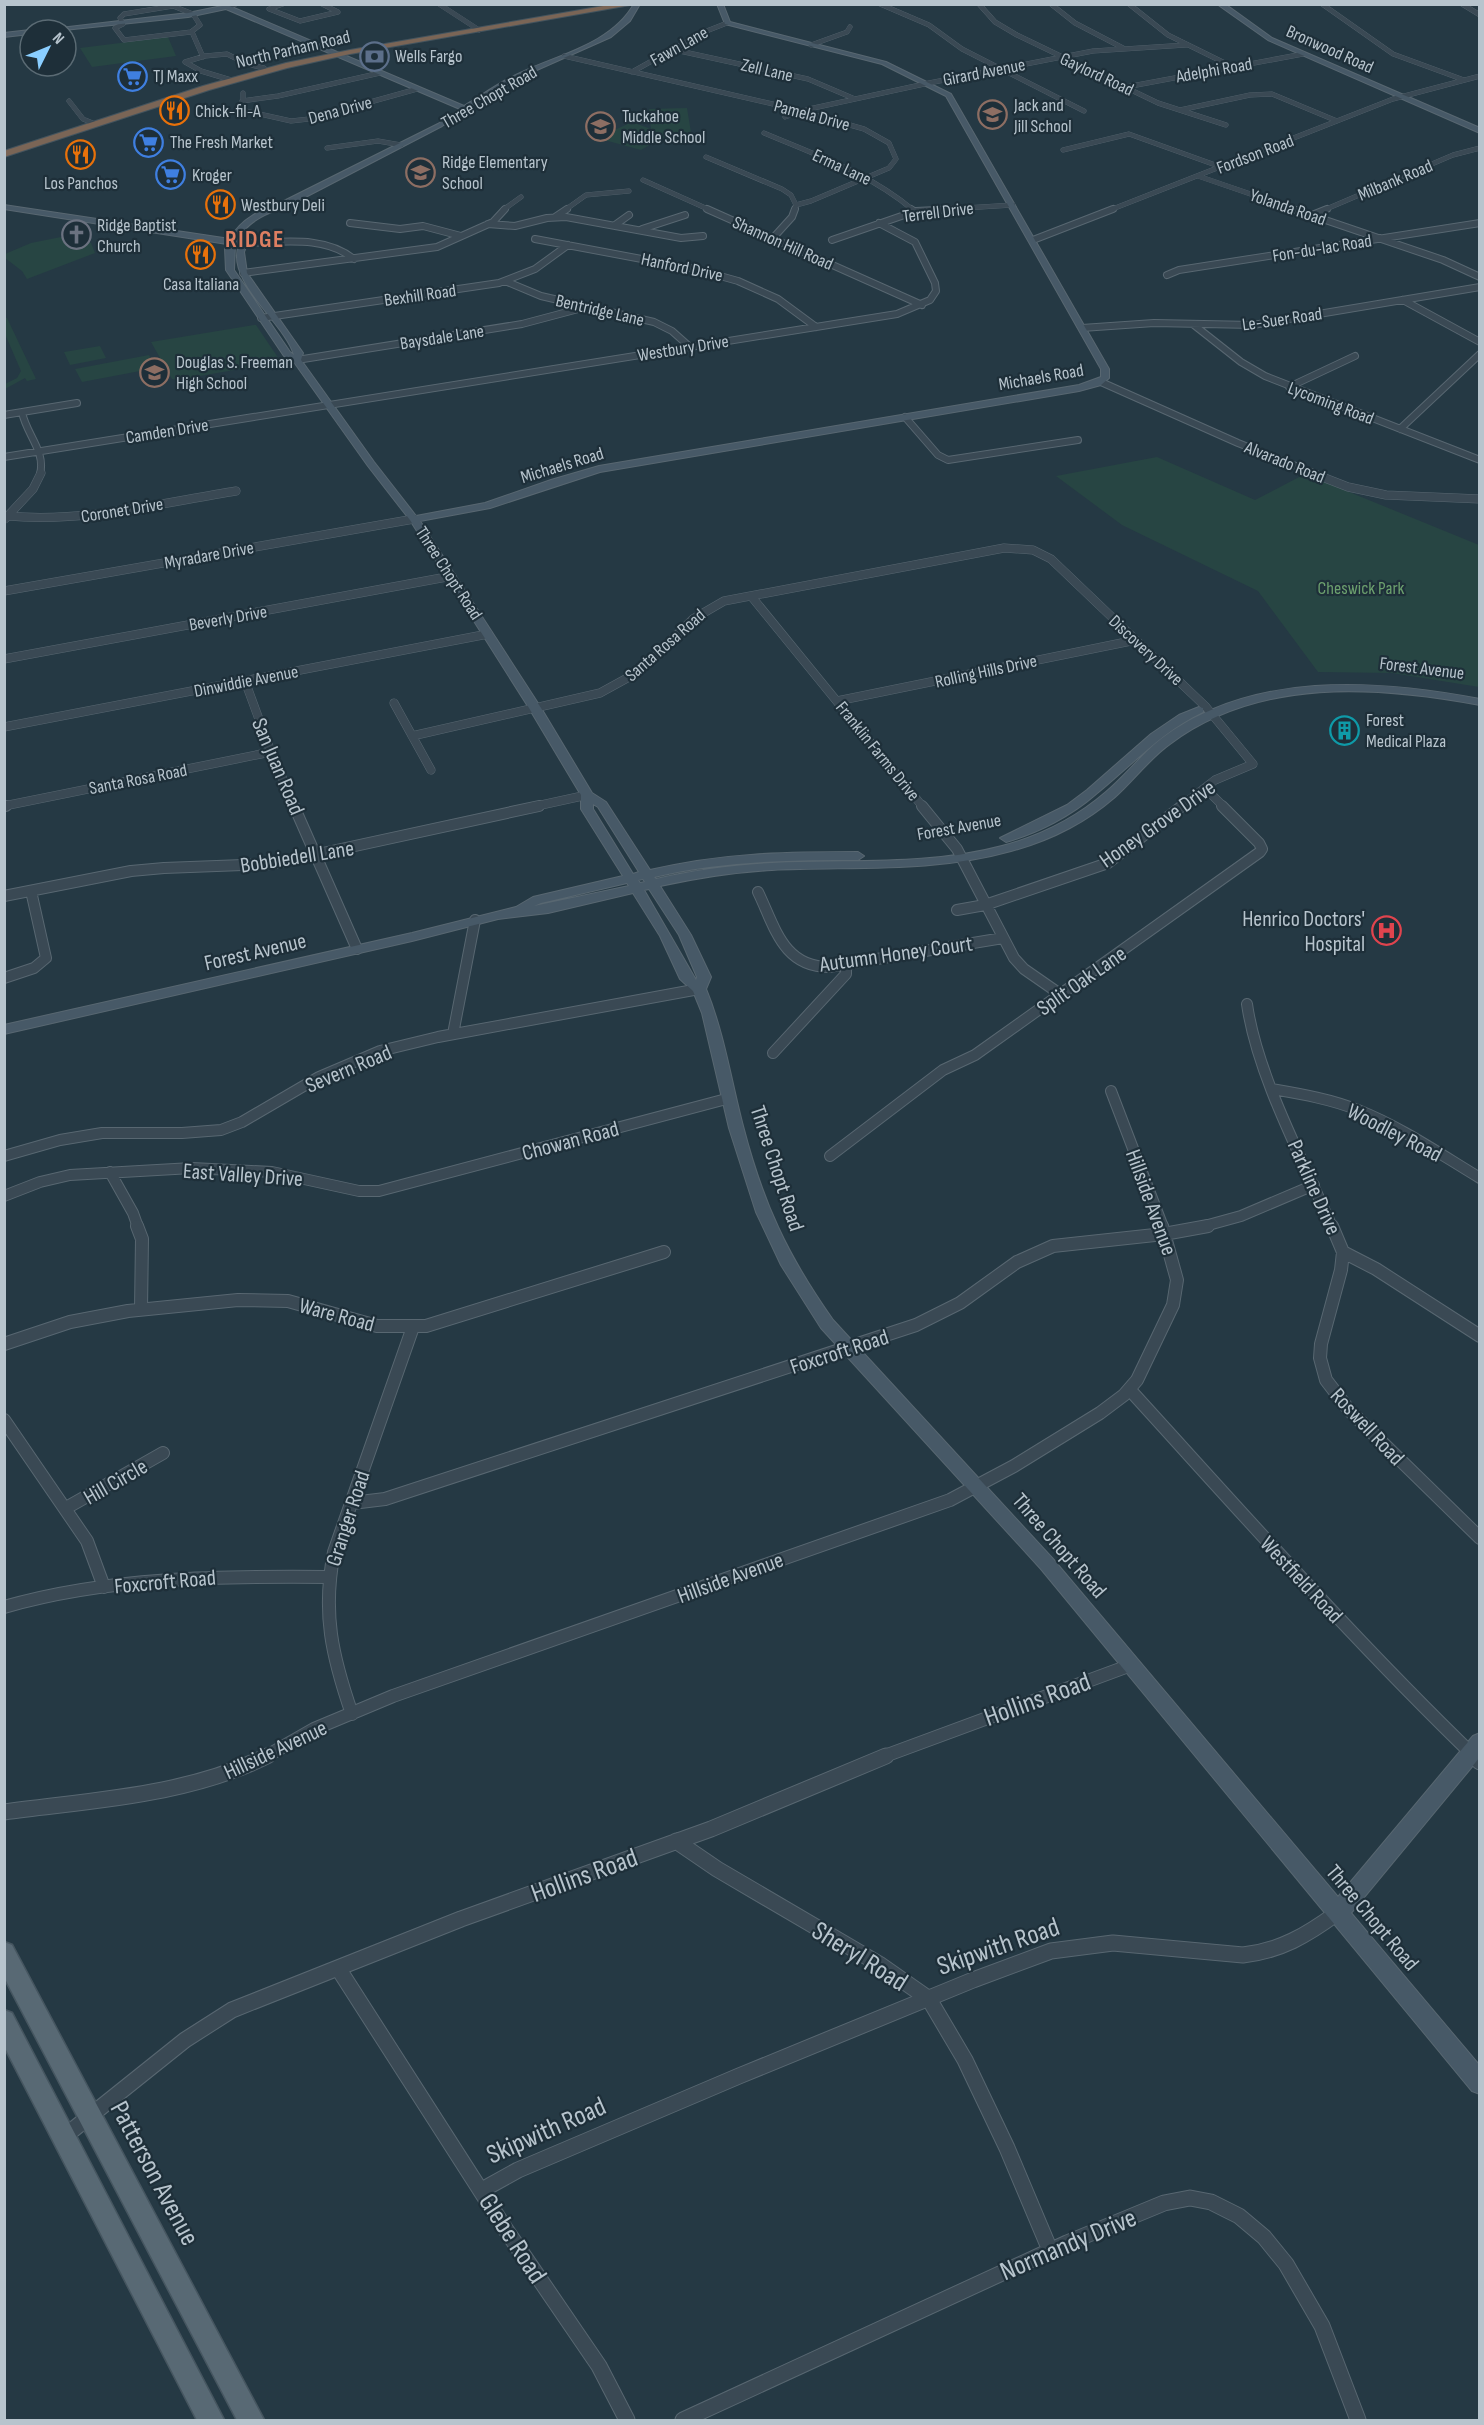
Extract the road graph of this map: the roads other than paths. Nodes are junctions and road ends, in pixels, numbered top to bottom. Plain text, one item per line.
1 (236, 4) edge
2 (283, 4) edge
3 (322, 4) edge
4 (439, 4) edge
5 (615, 4) edge
6 (637, 4) edge
7 (720, 4) edge
8 (880, 4) edge
9 (979, 4) edge
10 (1051, 4) edge
11 (1129, 4) edge
12 (1220, 4) edge
13 (1322, 4) edge
14 (1462, 4) edge
15 (630, 5) edge
16 (604, 6) edge
17 (227, 7) junction
18 (193, 14) junction
19 (1479, 15) edge
20 (566, 16) junction
21 (621, 19) junction
22 (122, 21) junction
23 (727, 23) junction
24 (78, 27) edge
25 (850, 27) dead end
26 (478, 29) junction
27 (192, 32) junction
28 (596, 42) junction
29 (812, 45) junction
30 (1186, 45) junction
31 (1123, 48) junction
32 (675, 50) junction
33 (336, 53) junction
34 (1303, 54) junction
35 (564, 56) junction
36 (203, 57) junction
37 (1062, 57) junction
38 (1233, 67) junction
39 (264, 68) junction
40 (1000, 68) junction
41 (632, 72) junction
42 (380, 73) junction
43 (1479, 76) edge
44 (228, 79) junction
45 (1464, 80) junction
46 (929, 83) junction
47 (1126, 87) junction
48 (417, 89) junction
49 (243, 93) dead end
50 (1401, 97) junction
51 (855, 99) junction
52 (69, 101) dead end
53 (242, 101) junction
54 (465, 109) junction
55 (1179, 110) junction
56 (801, 111) junction
57 (1084, 111) dead end
58 (785, 117) dead end
59 (1338, 121) junction
60 (92, 123) junction
61 (1226, 125) dead end
62 (1479, 131) edge
63 (764, 133) dead end
64 (401, 145) junction
65 (327, 148) dead end
66 (1479, 148) edge
67 (1063, 150) dead end
68 (4, 152) edge
69 (706, 157) dead end
70 (1221, 167) junction
71 (1198, 176) junction
72 (867, 178) junction
73 (643, 180) dead end
74 (629, 191) dead end
75 (521, 197) dead end
76 (287, 203) junction
77 (796, 205) junction
78 (1013, 205) junction
79 (4, 207) edge
80 (914, 211) junction
81 (685, 214) dead end
82 (629, 215) dead end
83 (1311, 215) junction
84 (555, 217) junction
85 (1479, 222) edge
86 (350, 223) dead end
87 (879, 223) junction
88 (488, 224) junction
89 (615, 225) junction
90 (243, 226) junction
91 (638, 230) junction
92 (203, 236) junction
93 (461, 236) junction
94 (703, 236) dead end
95 (773, 238) junction
96 (1380, 238) junction
97 (535, 239) dead end
98 (232, 240) junction
99 (832, 240) dead end
100 (1033, 240) junction
101 (242, 243) junction
102 (568, 245) junction
103 (228, 259) junction
104 (354, 259) junction
105 (243, 273) junction
106 (1167, 275) dead end
107 (1479, 277) edge
108 (505, 281) junction
109 (1479, 287) edge
110 (1403, 300) junction
111 (922, 305) junction
112 (586, 307) junction
113 (273, 317) junction
114 (261, 318) junction
115 (1194, 325) junction
116 (816, 327) junction
117 (1082, 328) junction
118 (1479, 342) edge
119 (690, 347) junction
120 (1479, 354) edge
121 (1355, 356) dead end
122 (297, 360) junction
123 (1101, 382) junction
124 (1289, 387) junction
125 (77, 403) dead end
126 (329, 404) junction
127 (22, 412) junction
128 (4, 415) edge
129 (905, 417) junction
130 (1400, 429) junction
131 (1078, 440) dead end
132 (39, 452) junction
133 (4, 457) edge
134 (1479, 459) edge
135 (236, 491) dead end
136 (1479, 499) edge
137 (6, 518) edge
138 (414, 519) junction
139 (1028, 549) joint
140 (452, 576) junction
141 (4, 591) edge
142 (752, 596) junction
143 (488, 634) junction
144 (1136, 640) junction
145 (4, 659) edge
146 (245, 681) junction
147 (1479, 694) edge
148 (837, 701) junction
149 (1479, 702) edge
150 (394, 703) dead end
151 (535, 708) junction
152 (1209, 711) junction
153 (4, 727) edge
154 (412, 736) junction
155 (271, 752) junction
156 (1253, 764) joint
157 (431, 770) dead end
158 (1205, 788) junction
159 (587, 795) junction
160 (4, 806) edge
161 (960, 853) junction
162 (317, 855) junction
163 (650, 879) junction
164 (633, 883) junction
165 (31, 891) junction
166 (758, 892) dead end
167 (4, 896) edge
168 (985, 905) junction
169 (957, 910) dead end
170 (475, 920) junction
171 (1003, 938) junction
172 (357, 949) junction
173 (846, 964) junction
174 (4, 978) edge
175 (699, 989) junction
176 (1060, 994) junction
177 (1247, 1004) dead end
178 (4, 1030) edge
179 (453, 1034) junction
180 (773, 1053) dead end
181 (1272, 1089) junction
182 (1111, 1091) dead end
183 (730, 1098) junction
184 (4, 1156) edge
185 (830, 1156) dead end
186 (110, 1172) junction
187 (1479, 1178) edge
188 (410, 1183) joint
189 (1314, 1185) junction
190 (4, 1196) edge
191 (1166, 1234) junction
192 (664, 1252) dead end
193 (1343, 1252) junction
194 (141, 1309) junction
195 (413, 1327) junction
196 (1479, 1336) edge
197 (4, 1344) edge
198 (849, 1348) junction
199 (1130, 1390) junction
200 (4, 1420) edge
201 (164, 1453) dead end
202 (978, 1487) junction
203 (352, 1503) junction
204 (66, 1508) junction
205 (1479, 1538) edge
206 (328, 1577) junction
207 (104, 1587) junction
208 (4, 1607) edge
209 (1131, 1665) junction
210 (352, 1714) junction
211 (1476, 1753) edge
212 (4, 1812) edge
213 (676, 1841) junction
214 (1337, 1913) junction
215 (4, 1953) edge
216 (338, 1968) junction
217 (10, 1978) edge
218 (929, 1999) junction
219 (4, 2021) edge
220 (1479, 2083) edge
221 (90, 2115) junction
222 (64, 2136) junction
223 (482, 2190) junction
224 (1050, 2250) junction
225 (212, 2421) edge
226 (251, 2421) edge
227 (627, 2421) edge
228 (683, 2421) edge
229 (1358, 2421) edge

1 - 17 street
2 - 3 street
4 - 26 street
5 - 16 highway, North Parham Road
6 - 28 main road, Three Chopt Road
7 - 23 main road
8 - 40 street
9 - 37 street, Gaylord Road
10 - 31 street
11 - 30 street
12 - 34 main road, Bronwood Road
13 - 45 street
14 - 19 street
15 - 20 highway, North Parham Road
15 - 21 main road, Three Chopt Road
16 - 26 highway, North Parham Road
17 - 18 main road
17 - 33 main road
18 - 22 main road
18 - 22 street
18 - 27 street
20 - 21 highway
20 - 26 highway, North Parham Road
21 - 28 main road, Three Chopt Road
22 - 24 main road
22 - 27 street
23 - 29 main road, Michaels Road
23 - 32 street, Fawn Lane
25 - 29 street
26 - 33 highway, North Parham Road
27 - 36 street
28 - 35 main road, Three Chopt Road
29 - 46 main road, Michaels Road
30 - 31 street, Girard Avenue
30 - 38 street
31 - 37 street, Girard Avenue
32 - 41 street, Fawn Lane
32 - 51 street, Zell Lane
33 - 39 highway, North Parham Road
33 - 42 main road
33 - 44 highway, North Parham Road
34 - 38 street, Adelphi Road
34 - 50 main road, Bronwood Road
35 - 41 street, Pamela Drive
35 - 54 main road, Three Chopt Road
36 - 39 street
36 - 44 street
37 - 40 street, Girard Avenue
37 - 47 street, Gaylord Road
38 - 47 street, Adelphi Road
39 - 44 highway, North Parham Road
40 - 46 street, Girard Avenue
40 - 57 street
41 - 56 street, Pamela Drive
42 - 48 main road
42 - 53 street
43 - 45 street, Fordson Road
44 - 60 highway, North Parham Road
45 - 50 street, Fordson Road
46 - 51 street, Girard Avenue
46 - 78 main road, Michaels Road
47 - 55 street, Gaylord Road
48 - 53 street, Dena Drive
48 - 54 main road
49 - 53 street
50 - 59 street, Fordson Road
50 - 62 main road, Bronwood Road
51 - 56 street, Girard Avenue
52 - 60 street
54 - 64 main road, Three Chopt Road
55 - 59 street
55 - 61 street, Gaylord Road
56 - 58 street, Girard Avenue
56 - 72 street, Pamela Drive
59 - 70 street, Fordson Road
60 - 68 highway, North Parham Road
63 - 72 street, Erma Lane
64 - 65 street
64 - 76 main road, Three Chopt Road
66 - 83 street, Milbank Road
67 - 70 street
69 - 77 street
70 - 71 street, Fordson Road
71 - 83 street, Yolanda Road
71 - 100 street, Fordson Road
72 - 77 street, Pamela Drive
72 - 80 street, Erma Lane
73 - 95 street, Shannon Hill Road
74 - 84 street
75 - 88 street
76 - 90 main road, Three Chopt Road
76 - 101 main road, Three Chopt Road
77 - 95 street
78 - 80 street, Terrell Drive
78 - 100 main road, Michaels Road
79 - 92 main road
80 - 87 street, Terrell Drive
81 - 91 street
82 - 89 street
83 - 96 street, Yolanda Road
84 - 88 street
84 - 89 street
85 - 96 street, Fon-du-lac Road
86 - 93 street
87 - 99 street, Terrell Drive
87 - 111 street
88 - 93 street
89 - 91 street
90 - 92 main road
90 - 98 main road, Three Chopt Road
91 - 94 street
92 - 98 main road
92 - 103 main road
93 - 104 street
95 - 111 street, Shannon Hill Road
96 - 106 street, Fon-du-lac Road
96 - 107 street, Yolanda Road
97 - 102 street, Hanford Drive
98 - 101 main road
98 - 103 main road, Three Chopt Road
100 - 117 main road, Michaels Road
101 - 104 street
101 - 105 main road
102 - 108 street, Bexhill Road
102 - 116 street, Hanford Drive
103 - 114 main road, Three Chopt Road
104 - 105 street
105 - 113 main road, Three Chopt Road
108 - 112 street, Bentridge Lane
108 - 113 street, Bexhill Road
109 - 110 street, Le-Suer Road
110 - 115 street, Le-Suer Road
110 - 118 street
111 - 116 street, Westbury Drive
112 - 119 street, Bentridge Lane
112 - 122 street, Baysdale Lane
113 - 114 street, Bexhill Road
113 - 122 main road, Three Chopt Road
114 - 122 main road, Three Chopt Road
115 - 117 street, Le-Suer Road
115 - 124 street, Lycoming Road
116 - 119 street, Westbury Drive
117 - 123 main road, Michaels Road
119 - 126 street, Westbury Drive
120 - 130 street
121 - 124 street
122 - 126 main road, Three Chopt Road
123 - 129 main road, Michaels Road
123 - 136 street, Alvarado Road
124 - 130 street, Lycoming Road
125 - 127 street
126 - 132 street, Camden Drive
126 - 138 main road, Three Chopt Road
127 - 128 street
127 - 132 street
129 - 131 street
129 - 138 main road, Michaels Road
130 - 134 street, Lycoming Road
132 - 133 street, Camden Drive
132 - 137 street
135 - 137 street, Coronet Drive
138 - 140 main road, Three Chopt Road
138 - 141 street, Myradare Drive
139 - 142 street, Santa Rosa Road
139 - 144 street, Discovery Drive
140 - 143 main road, Three Chopt Road
140 - 145 street, Beverly Drive
142 - 148 street, Franklin Farms Drive
142 - 151 street, Santa Rosa Road
143 - 146 street, Dinwiddie Avenue
143 - 151 main road, Three Chopt Road
144 - 148 street, Rolling Hills Drive
144 - 152 street, Discovery Drive
146 - 153 street, Dinwiddie Avenue
146 - 155 street, San Juan Road
147 - 152 main road, Forest Avenue
148 - 161 street, Franklin Farms Drive
149 - 152 main road, Forest Avenue
150 - 154 street
151 - 154 street, Santa Rosa Road
151 - 159 main road, Three Chopt Road
152 - 156 street, Discovery Drive
152 - 161 main road, Forest Avenue
154 - 157 street
155 - 160 street, Santa Rosa Road
155 - 162 street, San Juan Road
156 - 158 street, Honey Grove Drive
158 - 168 street, Honey Grove Drive
158 - 176 street, Split Oak Lane
159 - 162 street, Bobbiedell Lane
159 - 163 main road, Three Chopt Road
159 - 164 main road, Three Chopt Road
161 - 163 main road, Forest Avenue
161 - 168 street, Franklin Farms Drive
162 - 165 street, Bobbiedell Lane
162 - 172 street, San Juan Road
163 - 164 main road, Forest Avenue
163 - 175 main road, Three Chopt Road
164 - 170 main road, Forest Avenue
164 - 175 main road, Three Chopt Road
165 - 167 street, Bobbiedell Lane
165 - 174 street
166 - 173 street, Autumn Honey Court
168 - 169 street, Honey Grove Drive
168 - 171 street, Franklin Farms Drive
170 - 172 main road, Forest Avenue
170 - 179 street
171 - 173 street, Autumn Honey Court
171 - 176 street, Franklin Farms Drive
172 - 178 main road, Forest Avenue
173 - 180 street
175 - 179 street, Severn Road
175 - 183 main road, Three Chopt Road
176 - 185 street, Split Oak Lane
177 - 181 street, Parkline Drive
179 - 184 street, Severn Road
181 - 187 street, Woodley Road
181 - 189 street, Parkline Drive
182 - 191 street, Hillside Avenue
183 - 188 street, Chowan Road
183 - 198 main road, Three Chopt Road
186 - 188 street, East Valley Drive
186 - 190 street, East Valley Drive
186 - 194 street
189 - 191 street, Foxcroft Road
189 - 193 street, Parkline Drive
191 - 198 street, Foxcroft Road
191 - 199 street, Hillside Avenue
192 - 195 street, Ware Road
193 - 196 street, Parkline Drive
193 - 205 street, Roswell Road
194 - 195 street, Ware Road
194 - 197 street, Ware Road
195 - 203 street, Granger Road
198 - 202 main road, Three Chopt Road
198 - 203 street, Foxcroft Road
199 - 202 street, Hillside Avenue
199 - 211 street, Westfield Road
200 - 204 street
201 - 204 street, Hill Circle
202 - 209 main road, Three Chopt Road
202 - 210 street, Hillside Avenue
203 - 206 street, Granger Road
204 - 207 street
206 - 207 street, Foxcroft Road
206 - 210 street, Granger Road
207 - 208 street, Foxcroft Road
209 - 213 street, Hollins Road
209 - 214 main road, Three Chopt Road
210 - 212 street, Hillside Avenue
211 - 214 main road, Skipwith Road
213 - 216 street, Hollins Road
213 - 218 street, Sheryl Road
214 - 218 street, Skipwith Road
214 - 220 main road, Three Chopt Road
215 - 217 main road, Patterson Avenue
216 - 221 street, Hollins Road
216 - 223 street, Glebe Road
217 - 221 main road, Patterson Avenue
218 - 223 street, Skipwith Road
218 - 224 street, Sheryl Road
219 - 222 main road
221 - 222 street, Hollins Road
221 - 226 main road, Patterson Avenue
222 - 225 main road
223 - 227 street, Glebe Road
224 - 228 street, Normandy Drive
224 - 229 street, Normandy Drive

